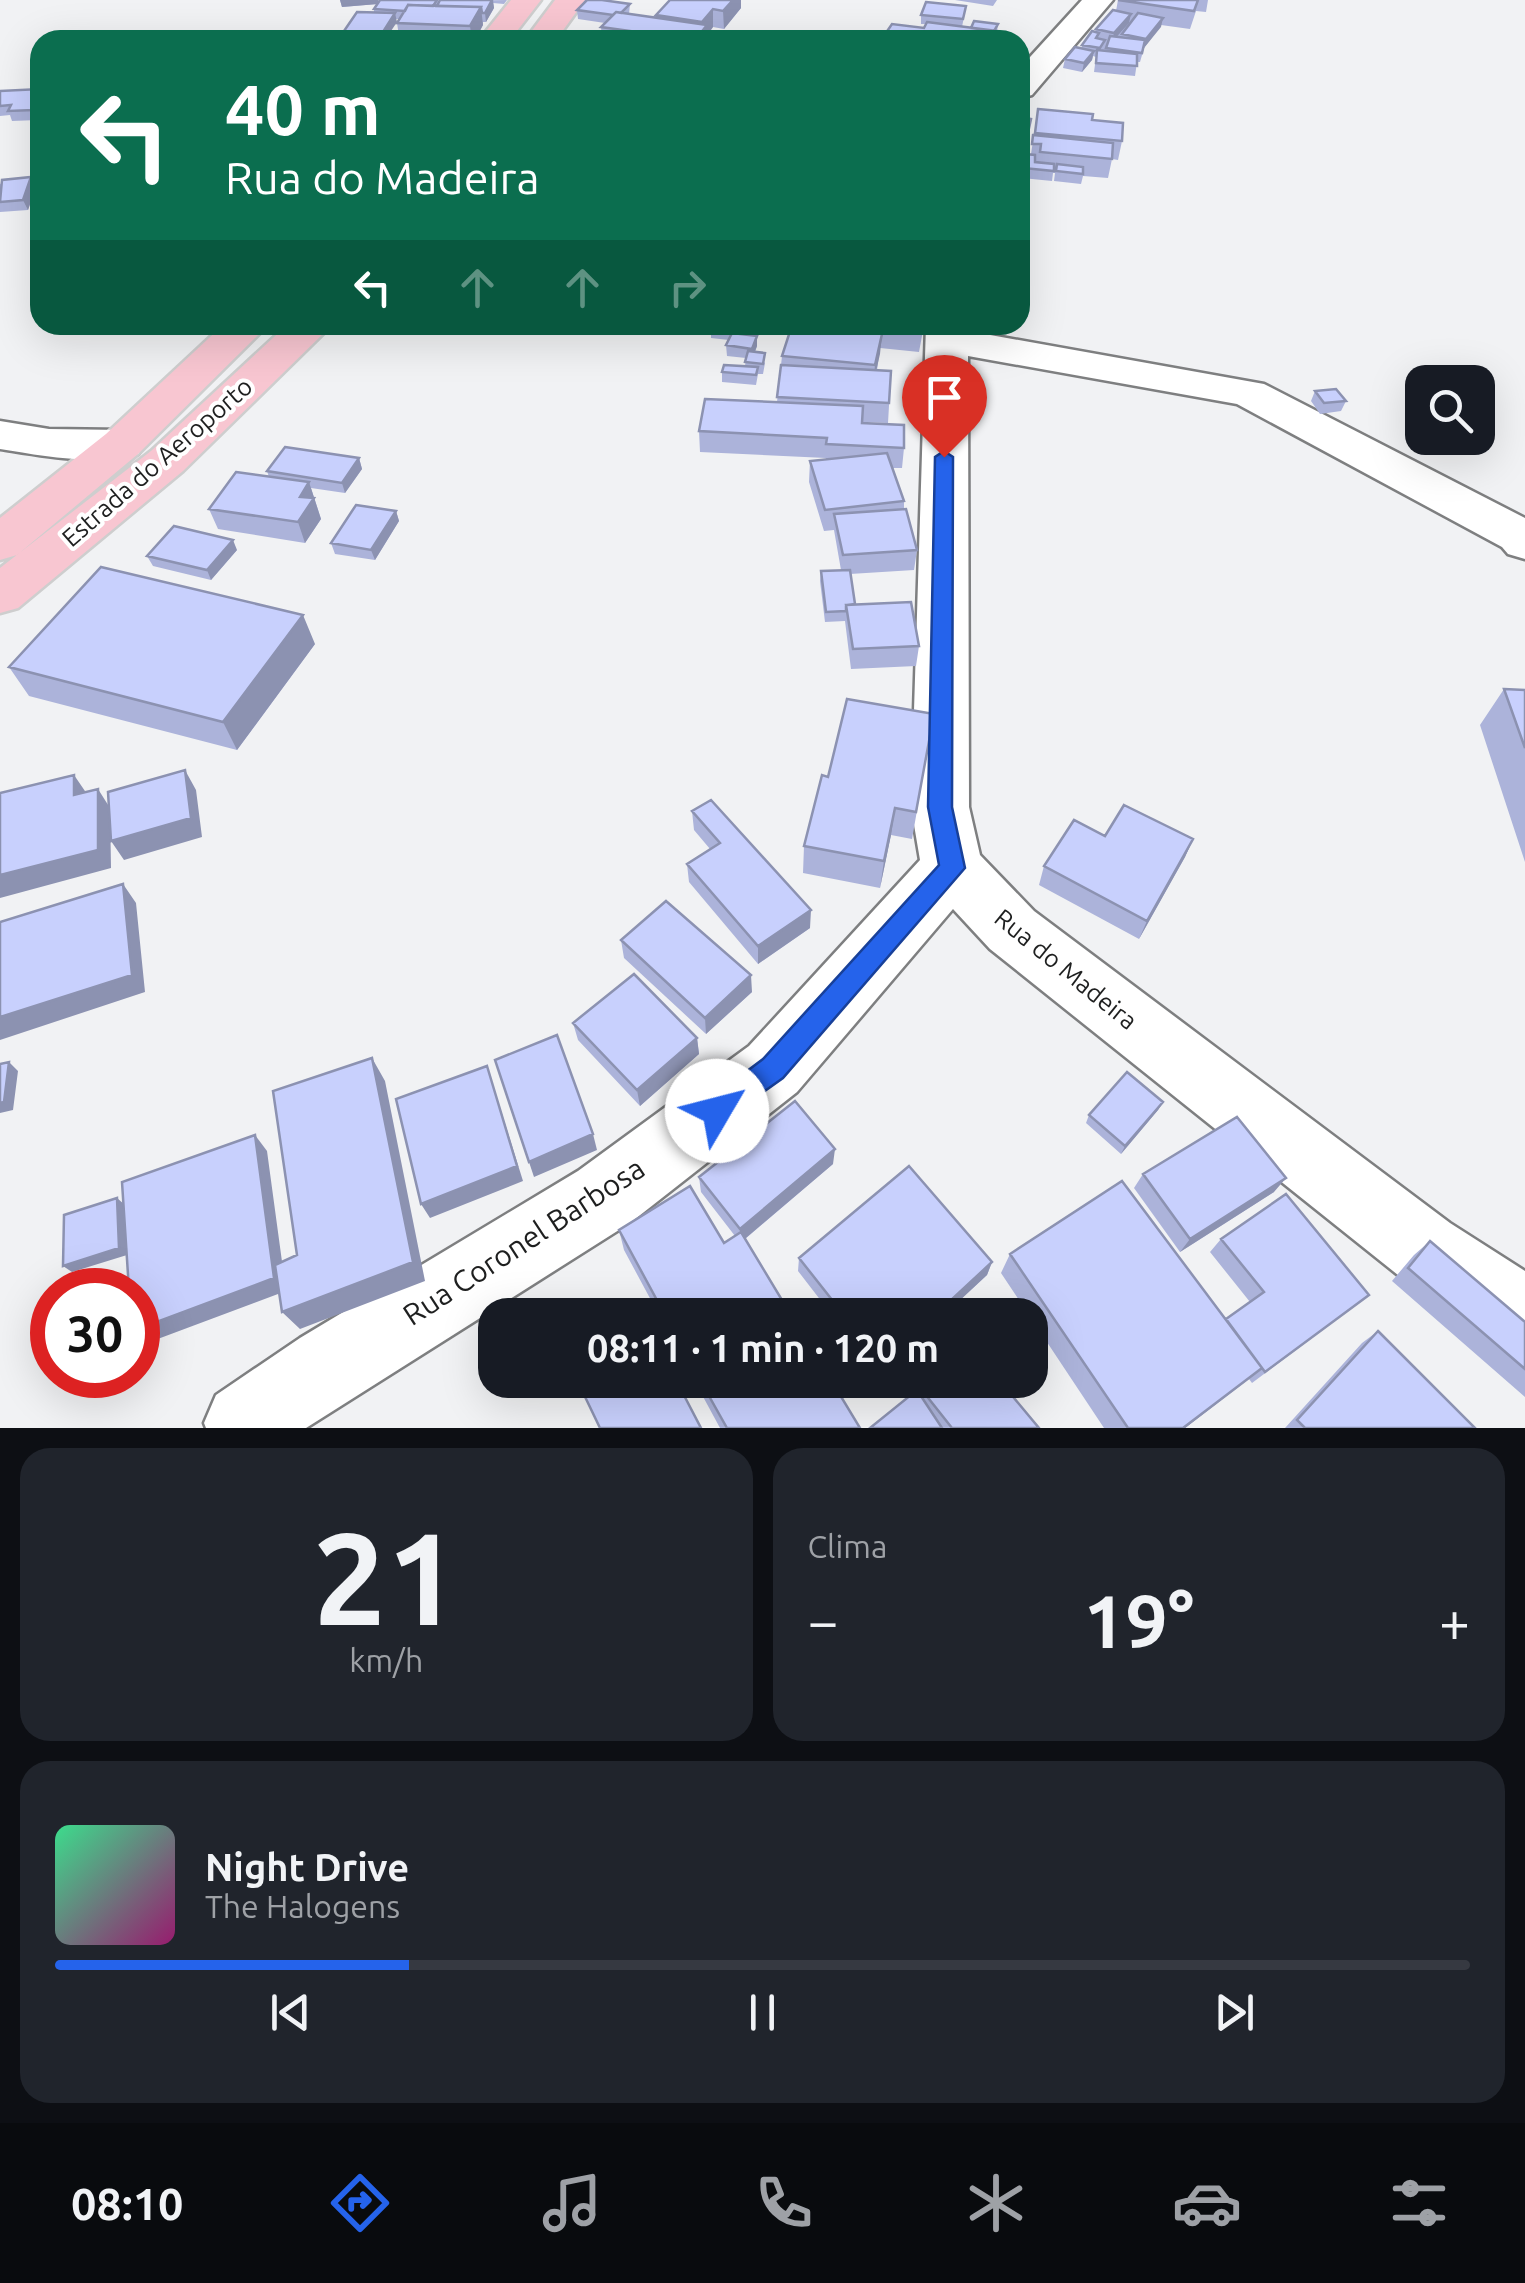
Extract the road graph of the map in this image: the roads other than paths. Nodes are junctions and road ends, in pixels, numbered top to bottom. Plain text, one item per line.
1 (526, 0) edge
2 (570, 0) edge
3 (1098, 0) edge
4 (502, 30) edge
5 (548, 30) edge
6 (1030, 77) edge
7 (236, 335) edge
8 (300, 335) edge
9 (946, 335) edge
10 (956, 335) edge
11 (0, 435) edge
12 (122, 444) junction
13 (1525, 542) edge
14 (0, 543) edge
15 (0, 595) edge
16 (952, 868) junction
17 (1525, 1316) edge
18 (244, 1423) dead end

1 - 4 main road
2 - 5 main road
3 - 6 street
7 - 12 main road, Estrada do Aeroporto
8 - 15 main road, Estrada do Aeroporto
9 - 16 street
10 - 13 street
11 - 12 street
12 - 14 main road, Estrada do Aeroporto
16 - 17 street, Rua do Madeira
16 - 18 street, Rua Coronel Barbosa

